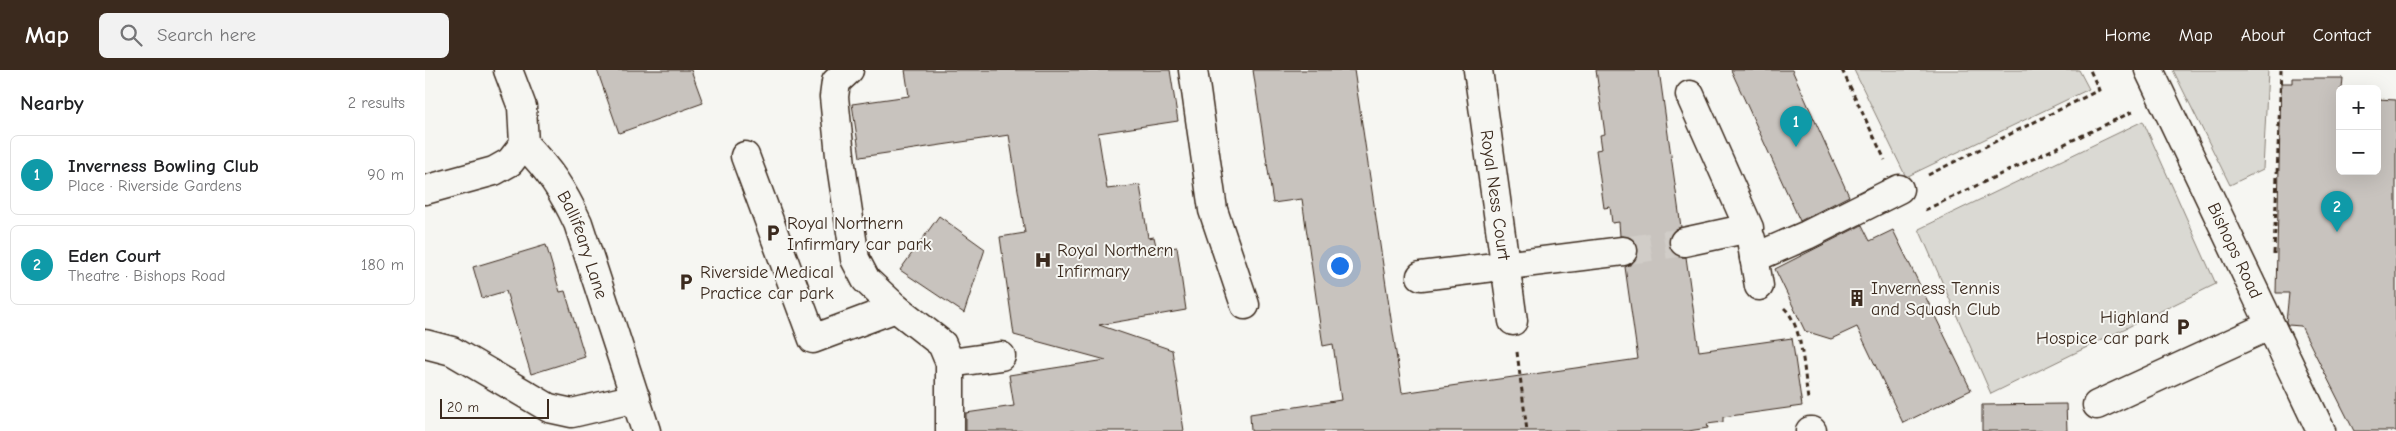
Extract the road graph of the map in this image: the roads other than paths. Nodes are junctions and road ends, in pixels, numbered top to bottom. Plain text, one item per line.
1 (508, 70) edge
2 (849, 70) edge
3 (1193, 70) edge
4 (1478, 70) edge
5 (2149, 70) edge
6 (1690, 95) dead end
7 (524, 144) junction
8 (745, 156) dead end
9 (1899, 189) road end
10 (425, 190) edge
11 (1749, 228) junction
12 (1684, 242) tunnel mouth
13 (1623, 251) tunnel mouth
14 (1754, 258) junction
15 (1504, 265) junction
16 (1421, 276) dead end
17 (1759, 286) road end
18 (1245, 306) dead end
19 (896, 308) junction
20 (1513, 321) road end
21 (2269, 326) junction
22 (425, 344) edge
23 (1001, 356) dead end
24 (950, 363) junction
25 (636, 398) junction
26 (2097, 405) dead end
27 (646, 431) edge
28 (950, 431) edge
29 (2321, 431) edge

1 - 7 street
2 - 19 street
3 - 18 street
4 - 15 street, Royal Ness Court
5 - 21 street, Bishops Road
6 - 11 street
7 - 10 street
7 - 25 street, Ballifeary Lane
8 - 19 street
9 - 14 street
11 - 12 street
11 - 14 street
13 - 15 street
14 - 17 street
15 - 16 street
15 - 20 street, Royal Ness Court
19 - 24 street
21 - 26 street
21 - 29 street, Bishops Road
22 - 25 street
23 - 24 street
24 - 28 street
25 - 27 street, Ballifeary Lane

